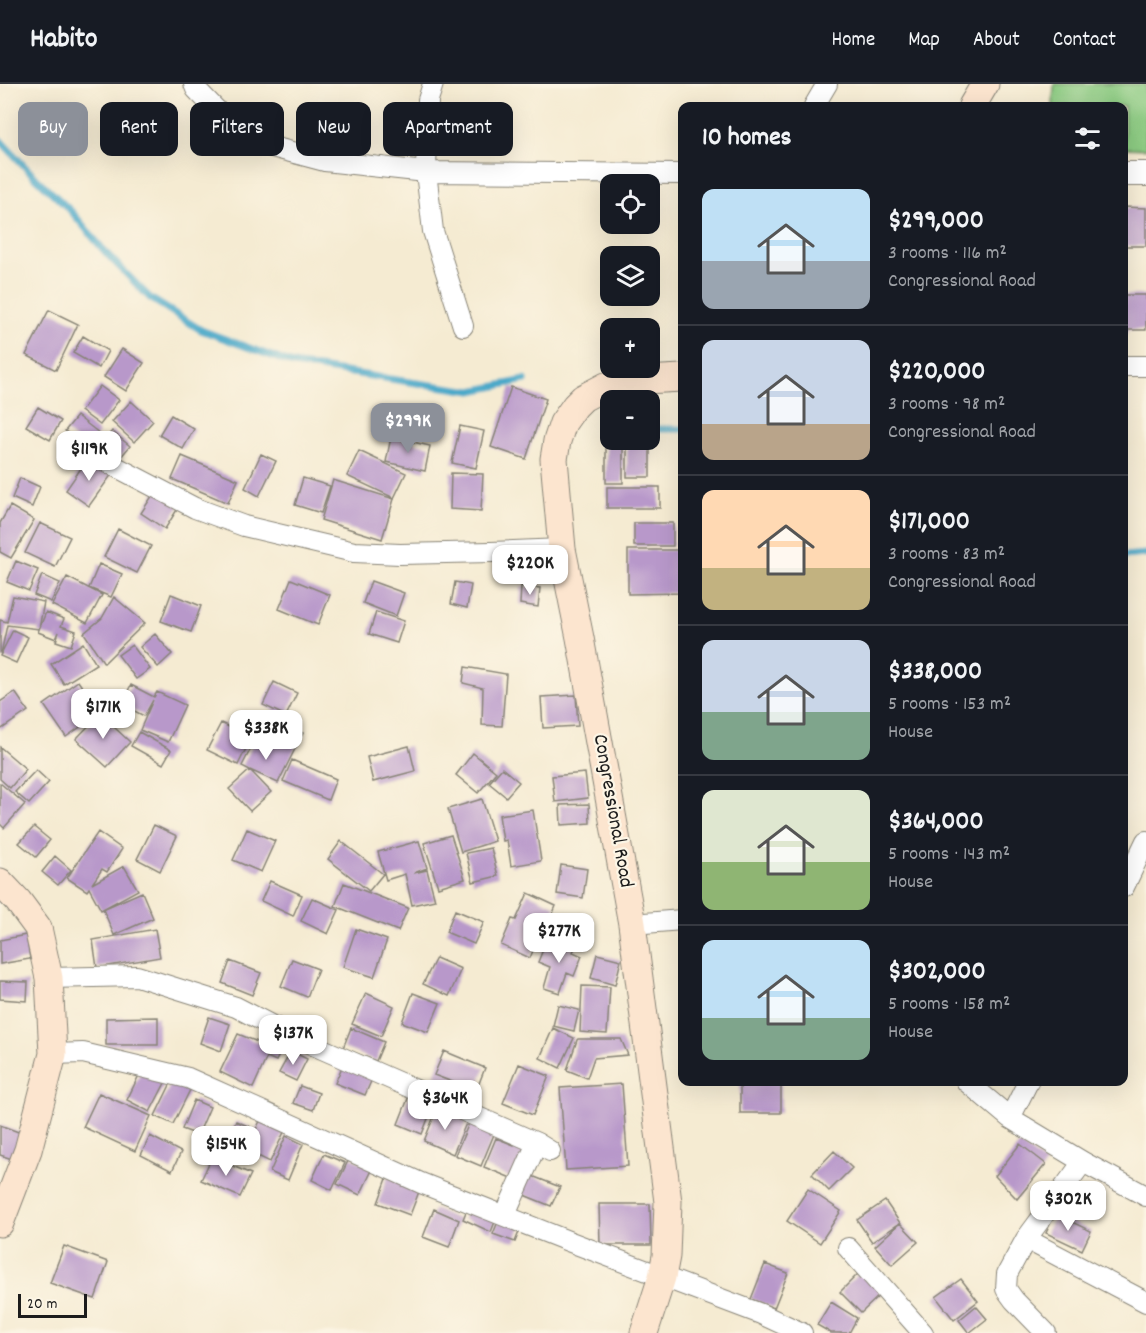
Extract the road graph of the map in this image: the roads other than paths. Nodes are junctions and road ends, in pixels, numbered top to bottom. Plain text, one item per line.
1 (194, 84) edge
2 (433, 84) edge
3 (827, 84) edge
4 (985, 84) edge
5 (816, 102) edge
6 (974, 102) edge
7 (426, 172) junction
8 (678, 174) edge
9 (1128, 174) edge
10 (1146, 174) edge
11 (462, 326) dead end
12 (1128, 366) edge
13 (1146, 366) edge
14 (678, 378) edge
15 (104, 460) dead end
16 (562, 549) junction
17 (1146, 841) edge
18 (1128, 879) edge
19 (0, 882) edge
20 (678, 920) edge
21 (633, 924) junction
22 (49, 978) junction
23 (53, 1054) junction
24 (972, 1086) edge
25 (1026, 1086) edge
26 (1010, 1118) junction
27 (1083, 1162) junction
28 (1146, 1196) edge
29 (505, 1215) junction
30 (0, 1223) edge
31 (1026, 1239) junction
32 (849, 1248) dead end
33 (662, 1277) junction
34 (1146, 1302) edge
35 (644, 1333) edge
36 (802, 1333) edge
37 (923, 1333) edge
38 (1046, 1333) edge

1 - 7 street
2 - 7 street
3 - 5 street
4 - 6 main road
7 - 8 street
7 - 11 street
9 - 10 street
12 - 13 street
14 - 16 main road, Congressional Road
15 - 16 street
16 - 21 main road, Congressional Road
17 - 18 street
19 - 22 main road
20 - 21 street
21 - 33 main road, Congressional Road
22 - 23 main road
22 - 29 street
23 - 29 street
23 - 30 main road
24 - 26 street
25 - 26 street
26 - 27 street
27 - 28 street
27 - 31 street
29 - 33 street
31 - 34 street
31 - 38 street
32 - 37 street
33 - 35 main road, Congressional Road
33 - 36 street

